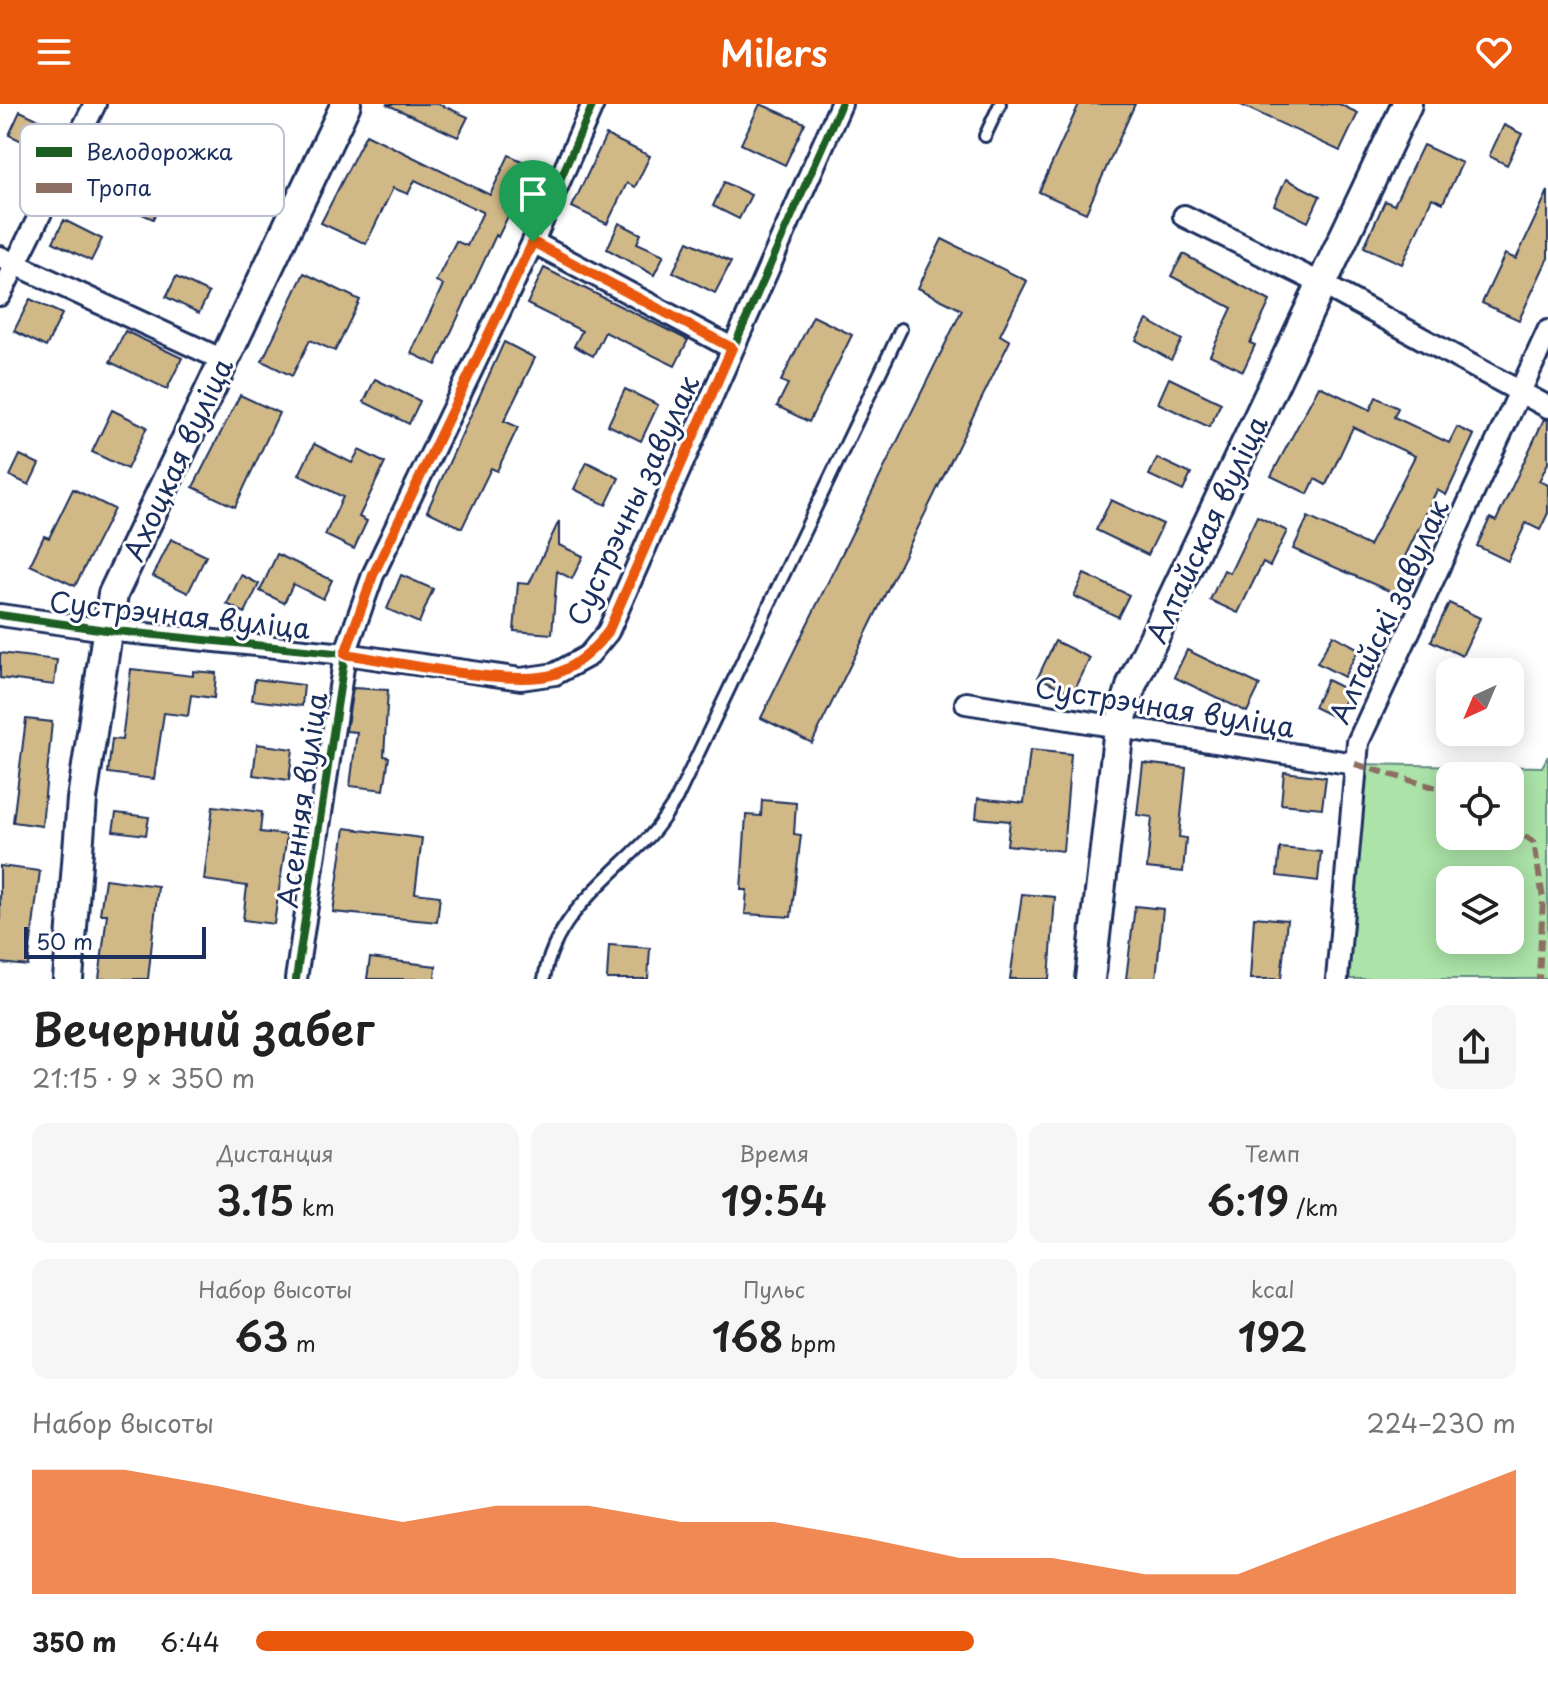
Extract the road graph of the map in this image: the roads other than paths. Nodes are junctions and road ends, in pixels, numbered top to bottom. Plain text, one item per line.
1 (95, 104) edge
2 (346, 104) edge
3 (593, 104) edge
4 (841, 104) edge
5 (1000, 104) edge
6 (1407, 104) edge
7 (84, 124) edge
8 (985, 136) dead end
9 (33, 216) edge
10 (1184, 216) dead end
11 (533, 242) junction
12 (8, 260) edge
13 (1322, 284) junction
14 (0, 295) edge
15 (901, 329) dead end
16 (1548, 331) edge
17 (732, 348) junction
18 (223, 360) junction
19 (1520, 391) junction
20 (1548, 407) edge
21 (0, 615) edge
22 (106, 630) junction
23 (345, 654) junction
24 (588, 656) joint
25 (966, 703) dead end
26 (1119, 728) junction
27 (1355, 764) junction
28 (68, 979) edge
29 (296, 979) edge
30 (544, 979) edge
31 (1090, 979) edge
32 (1337, 979) edge

1 - 7 street
2 - 18 main road, Ахоцкая вуліца
3 - 11 street, Асенняя вуліца
4 - 17 street, Сустрэчны завулак
5 - 8 lane
6 - 13 main road, Алтайская вуліца
9 - 12 street
10 - 13 street
11 - 17 street
11 - 23 street, Асенняя вуліца
12 - 14 street
12 - 18 street
13 - 19 street
13 - 26 main road, Алтайская вуліца
15 - 30 lane
16 - 19 street, Алтайскі завулак
17 - 24 street, Сустрэчны завулак
18 - 22 main road, Ахоцкая вуліца
19 - 20 street
19 - 27 street, Алтайскі завулак
21 - 22 street, Сустрэчная вуліца
22 - 23 street, Сустрэчная вуліца
22 - 28 main road, Ахоцкая вуліца
23 - 24 street, Сустрэчная вуліца
23 - 29 street, Асенняя вуліца
25 - 26 street, Сустрэчная вуліца
26 - 27 street, Сустрэчная вуліца
26 - 31 main road, Алтайская вуліца
27 - 32 street, Алтайскі завулак

